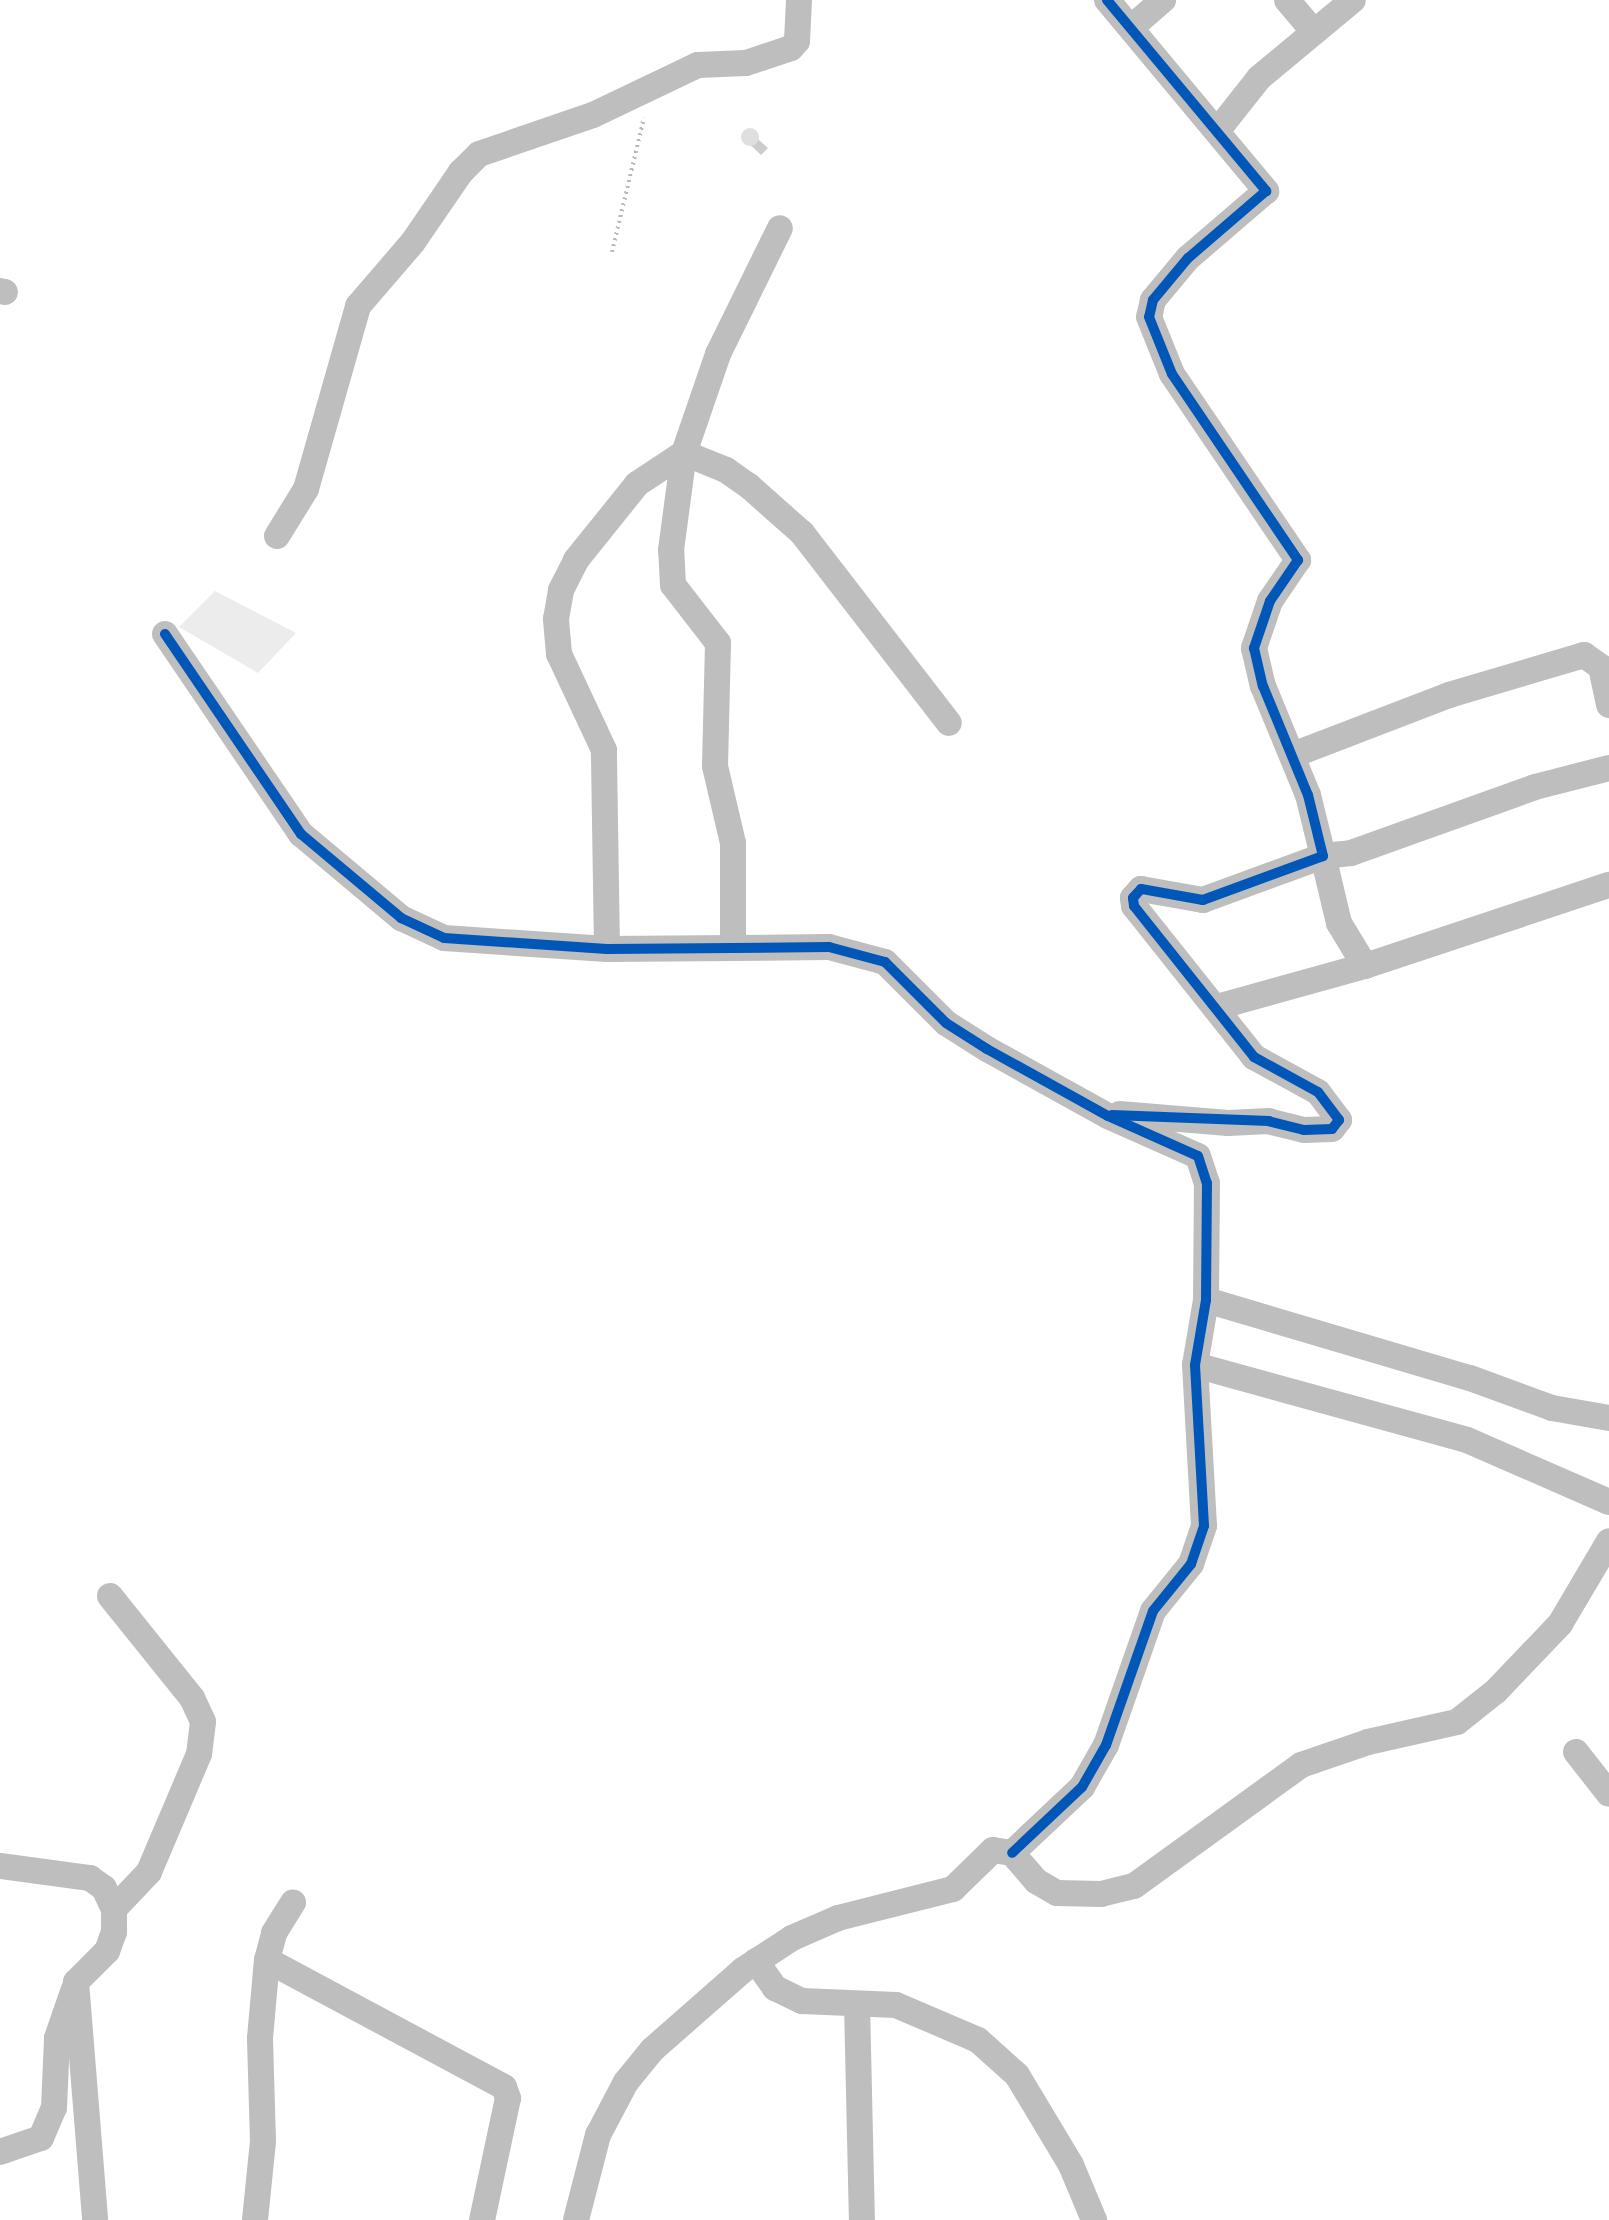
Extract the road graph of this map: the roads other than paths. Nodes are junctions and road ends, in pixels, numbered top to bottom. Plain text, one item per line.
1 (799, 0) edge
2 (1107, 0) edge
3 (1163, 0) edge
4 (1287, 0) edge
5 (1353, 0) edge
6 (1133, 26) junction
7 (1314, 32) junction
8 (1218, 130) junction
9 (780, 228) dead end
10 (684, 453) junction
11 (277, 536) dead end
12 (165, 634) dead end
13 (1609, 705) edge
14 (949, 723) dead end
15 (1293, 755) junction
16 (1609, 768) edge
17 (1323, 856) junction
18 (1609, 885) edge
19 (733, 945) junction
20 (607, 949) junction
21 (1365, 966) junction
22 (1217, 1007) junction
23 (1108, 1116) junction
24 (1206, 1300) junction
25 (1195, 1365) junction
26 (1609, 1418) edge
27 (1609, 1502) edge
28 (1609, 1541) edge
29 (110, 1596) dead end
30 (1576, 1752) dead end
31 (1609, 1794) edge
32 (1012, 1853) junction
33 (0, 1866) edge
34 (293, 1902) dead end
35 (114, 1909) junction
36 (267, 1960) junction
37 (756, 1961) junction
38 (76, 1982) junction
39 (857, 2004) junction
40 (0, 2152) edge
41 (95, 2220) edge
42 (255, 2220) edge
43 (482, 2220) edge
44 (576, 2220) edge
45 (862, 2220) edge
46 (1094, 2220) edge

1 - 11 street
2 - 6 street
3 - 6 street
4 - 7 street
5 - 7 street
6 - 8 street
7 - 8 street
8 - 15 street
9 - 10 street
10 - 14 street
10 - 19 street
10 - 20 street
12 - 20 street
13 - 15 street
15 - 17 street
16 - 17 street
17 - 21 street
17 - 22 street
18 - 21 street
19 - 20 street
19 - 23 street
21 - 22 street
22 - 23 street
23 - 24 street
24 - 25 street
24 - 26 street
25 - 27 street
25 - 32 street
28 - 32 street
29 - 35 street
30 - 31 street
32 - 37 street
33 - 35 street
34 - 36 street
35 - 38 street
36 - 42 street
36 - 43 street
37 - 39 street
37 - 44 street
38 - 40 street
38 - 41 street
39 - 45 street
39 - 46 street

